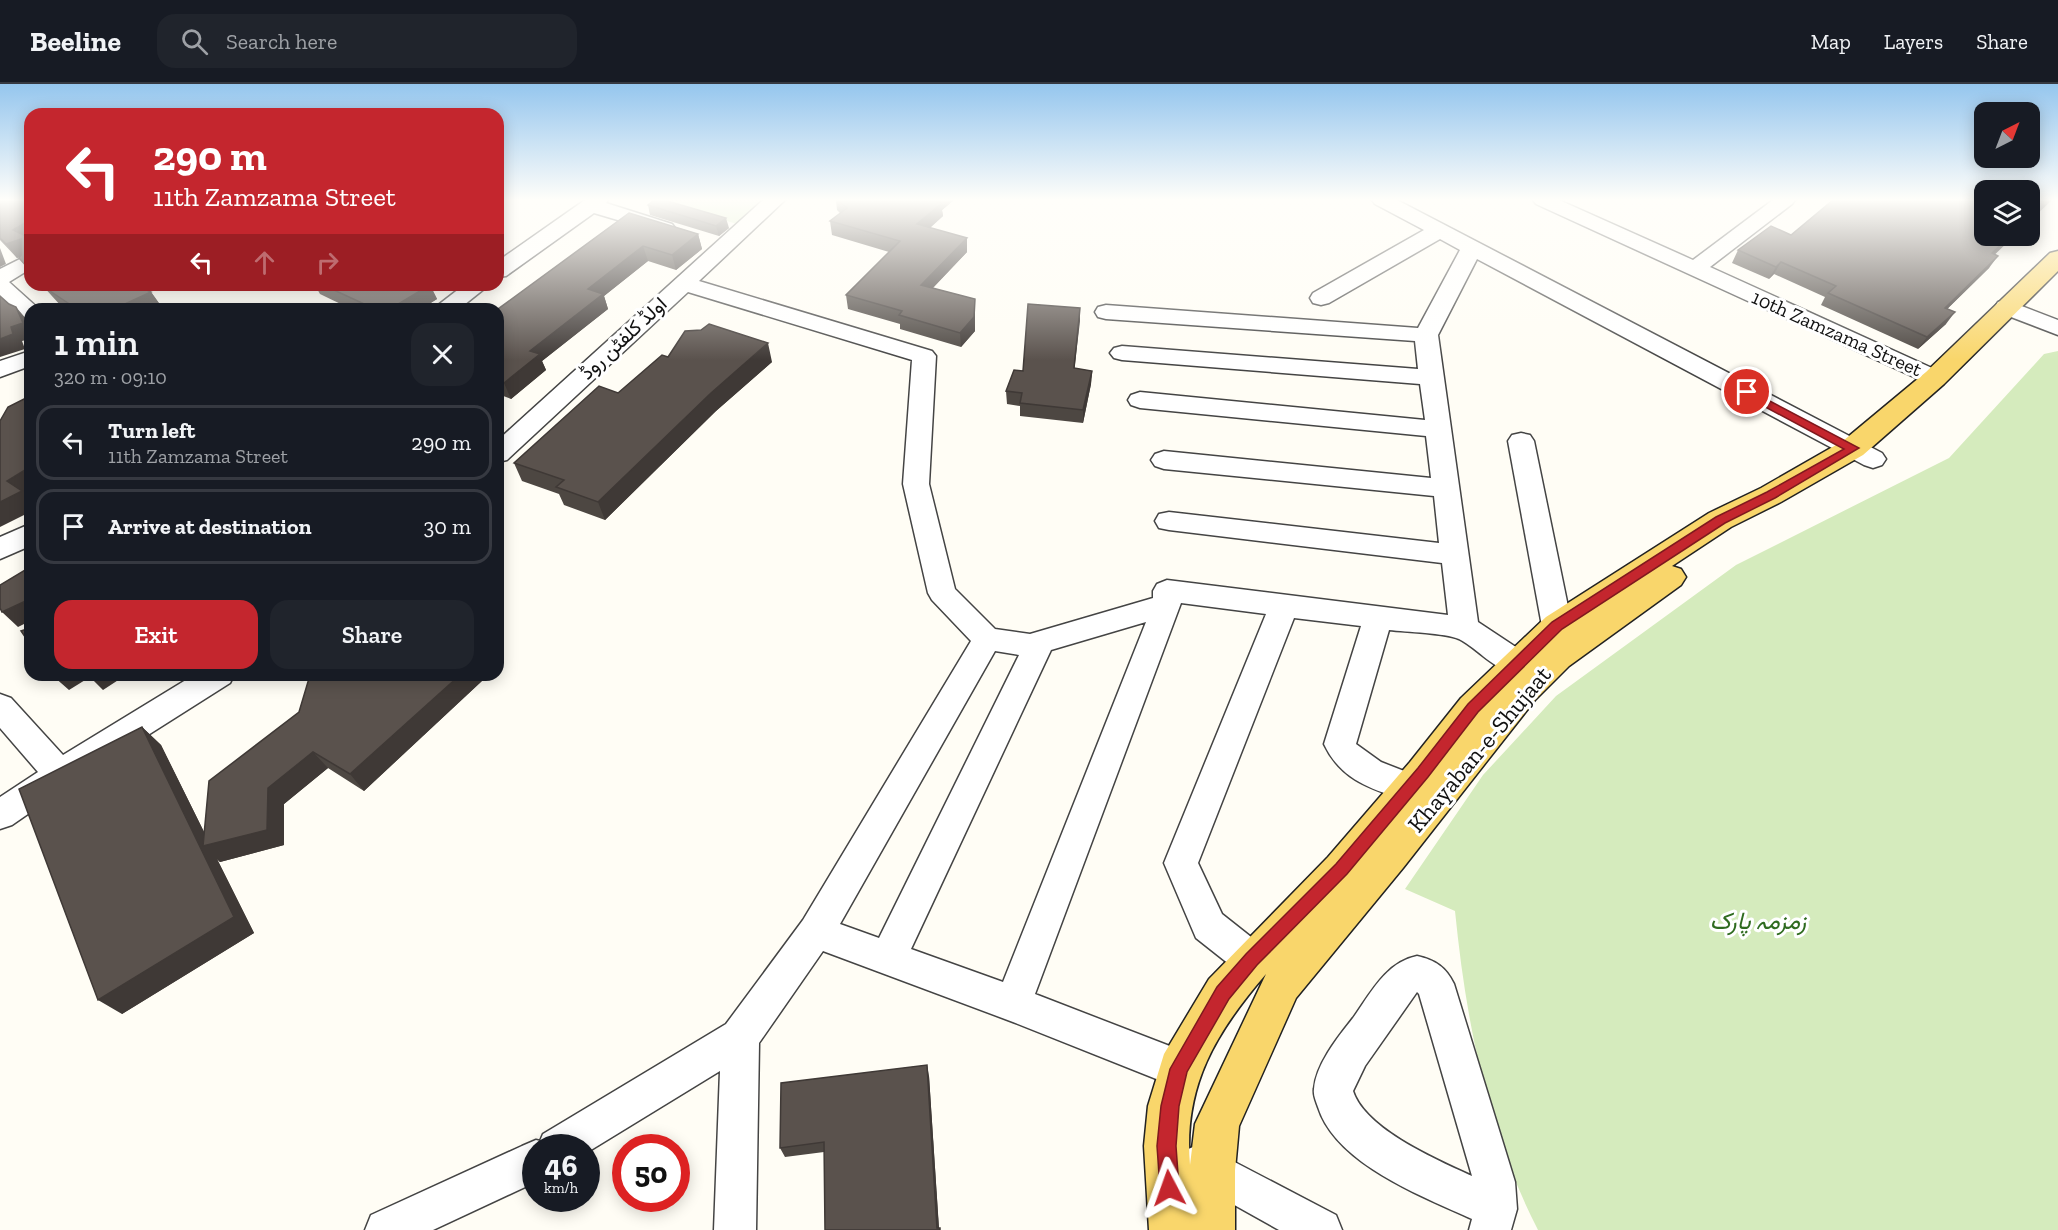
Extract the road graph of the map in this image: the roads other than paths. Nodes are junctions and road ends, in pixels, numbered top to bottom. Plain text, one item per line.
1 (522, 253) edge
2 (715, 253) edge
3 (1399, 253) edge
4 (1469, 253) edge
5 (1484, 253) edge
6 (1662, 253) edge
7 (1713, 253) edge
8 (2058, 258) edge
9 (24, 264) edge
10 (504, 267) edge
11 (1694, 268) junction
12 (0, 278) edge
13 (682, 283) junction
14 (0, 285) edge
15 (2058, 287) edge
16 (470, 291) edge
17 (1321, 298) dead end
18 (452, 303) edge
19 (24, 307) edge
20 (2016, 311) junction
21 (1106, 312) dead end
22 (2058, 328) edge
23 (1426, 336) junction
24 (1122, 352) dead end
25 (24, 360) edge
26 (0, 370) edge
27 (1431, 377) junction
28 (1935, 378) junction
29 (1140, 400) dead end
30 (1438, 429) junction
31 (1521, 441) dead end
32 (504, 448) edge
33 (1863, 454) junction
34 (1164, 460) dead end
35 (1446, 488) junction
36 (1169, 521) dead end
37 (24, 537) edge
38 (0, 549) edge
39 (1455, 555) junction
40 (1167, 605) junction
41 (1284, 606) junction
42 (1378, 617) junction
43 (1557, 626) junction
44 (1464, 628) junction
45 (987, 639) junction
46 (1040, 642) junction
47 (1517, 663) junction
48 (209, 681) edge
49 (0, 707) edge
50 (66, 770) junction
51 (1410, 788) junction
52 (0, 815) edge
53 (816, 933) junction
54 (888, 958) junction
55 (1252, 960) junction
56 (1013, 1004) junction
57 (740, 1037) junction
58 (1179, 1069) junction
59 (580, 1134) edge
60 (1166, 1146) junction
61 (522, 1167) edge
62 (1212, 1170) junction
63 (1493, 1220) edge
64 (386, 1230) edge
65 (735, 1230) edge
66 (1172, 1230) edge
67 (1212, 1230) edge
68 (1321, 1230) edge

1 - 10 street
2 - 13 street, اولڈ کلفٹن روڈ
3 - 17 street
4 - 23 street
5 - 33 street
6 - 11 street, 10th Zamzama Street
7 - 11 street
8 - 20 main road, Khayaban-e-Shujaat
9 - 12 street
11 - 28 street, 10th Zamzama Street
13 - 32 street, اولڈ کلفٹن روڈ
13 - 45 street
14 - 19 street
15 - 20 main road, Khayaban-e-Shujaat
16 - 18 street
20 - 22 street
20 - 28 main road, Khayaban-e-Shujaat
20 - 33 main road, Khayaban-e-Shujaat
21 - 23 street
23 - 27 street
24 - 27 street
25 - 26 street
27 - 30 street
28 - 33 main road, Khayaban-e-Shujaat
29 - 30 street
30 - 35 street
31 - 43 street
33 - 43 main road, Khayaban-e-Shujaat
33 - 62 main road, Khayaban-e-Shujaat
34 - 35 street
35 - 39 street
36 - 39 street
37 - 38 street
39 - 44 street
40 - 41 street
40 - 46 street
40 - 56 street
41 - 42 street
41 - 55 street
42 - 44 street
42 - 51 street
43 - 47 main road, Khayaban-e-Shujaat
44 - 47 street
45 - 46 street
45 - 53 street
46 - 54 street
47 - 51 main road, Khayaban-e-Shujaat
48 - 50 street
49 - 50 street
50 - 52 street
51 - 55 main road, Khayaban-e-Shujaat
53 - 54 street
53 - 57 street
54 - 56 street
55 - 58 main road, Khayaban-e-Shujaat
56 - 58 street
57 - 59 street
57 - 65 street
58 - 60 main road, Khayaban-e-Shujaat
60 - 62 street
60 - 66 main road, Khayaban-e-Shujaat
61 - 64 street
62 - 67 main road, Khayaban-e-Shujaat
62 - 68 street
63 - 63 street

